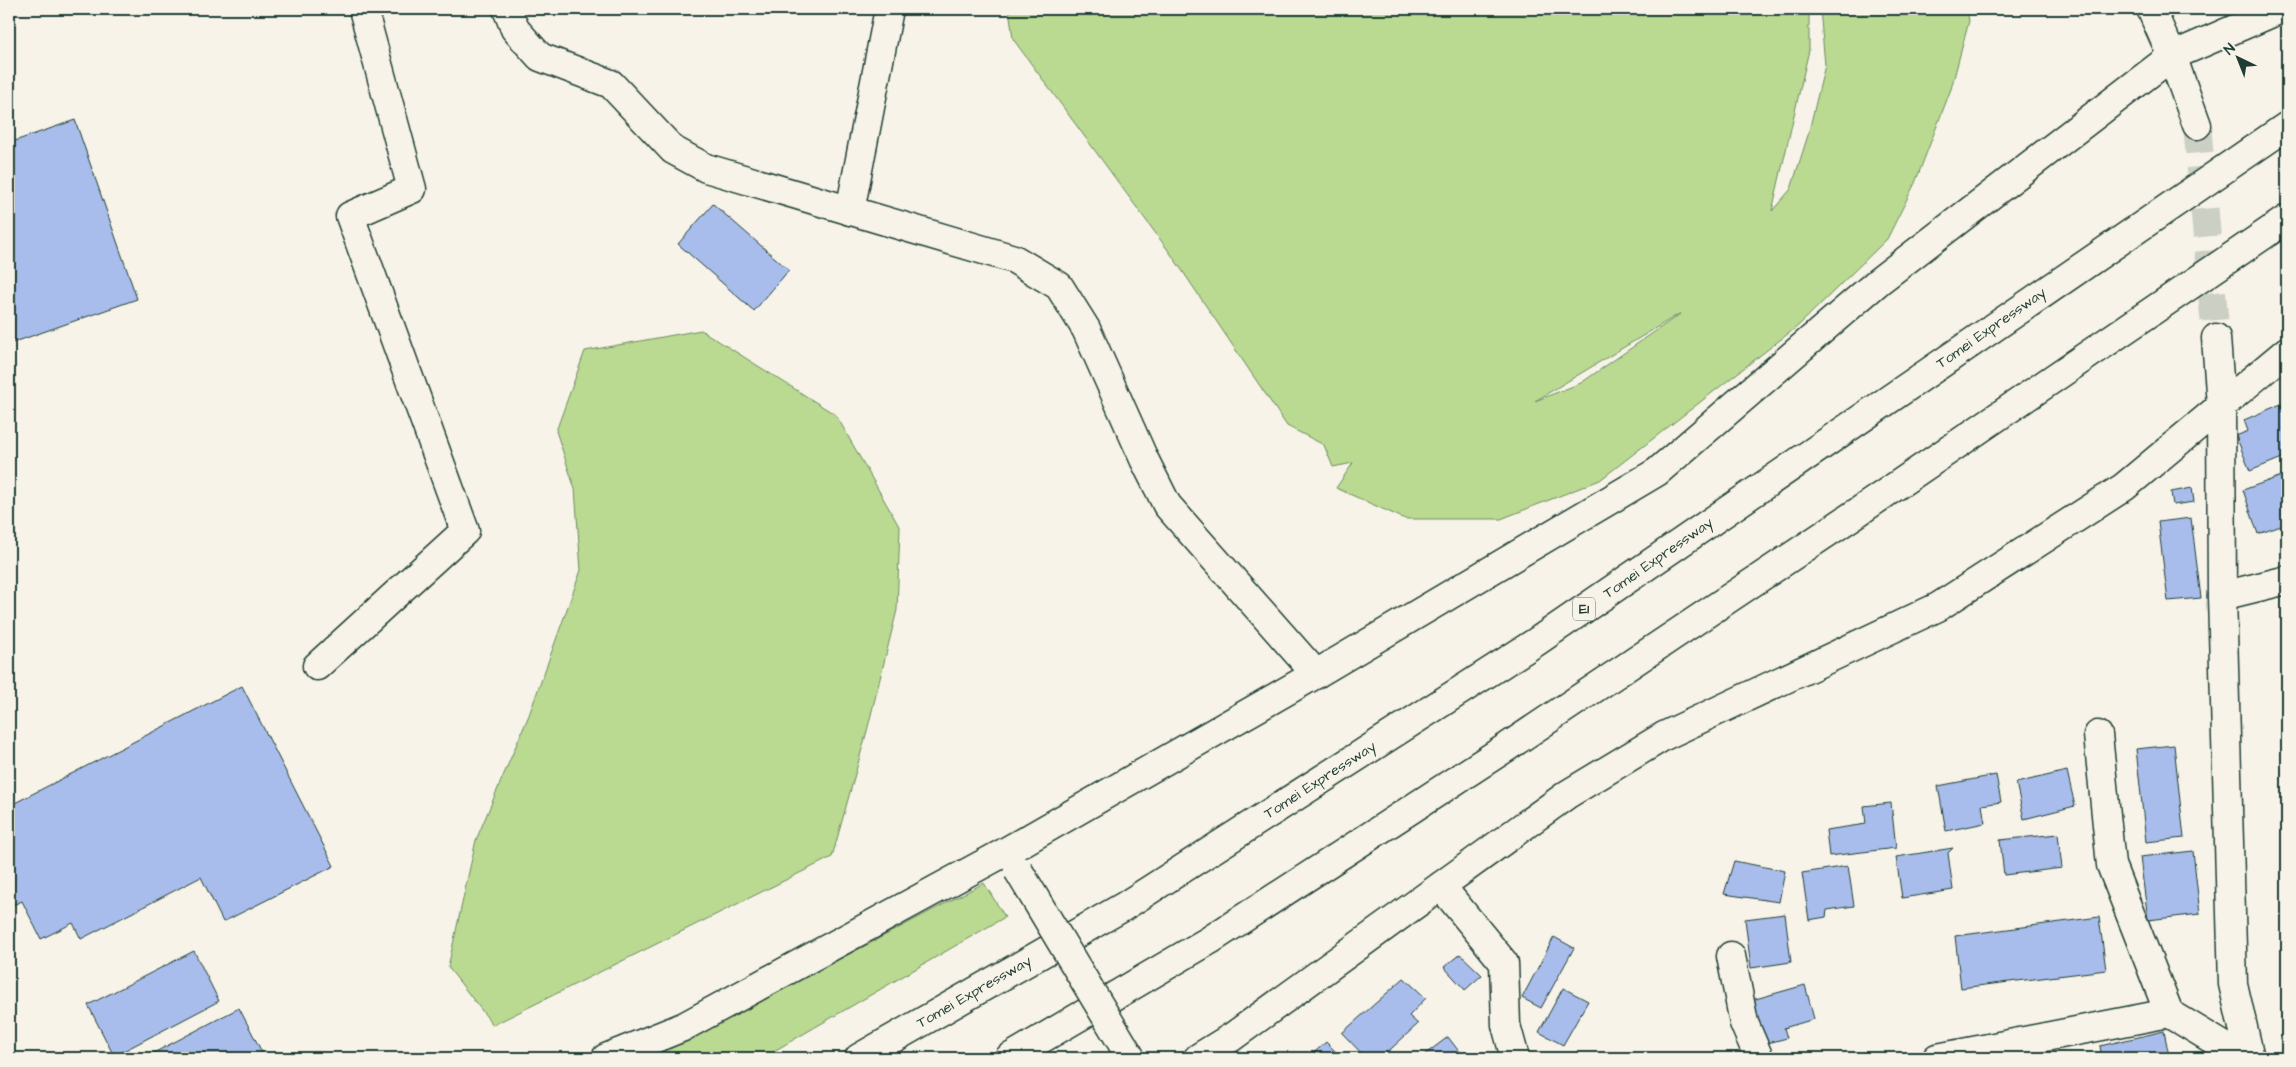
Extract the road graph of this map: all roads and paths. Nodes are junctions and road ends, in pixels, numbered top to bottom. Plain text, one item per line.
1 (364, 9) edge
2 (506, 9) edge
3 (889, 9) edge
4 (2151, 9) edge
5 (2281, 9) edge
6 (2172, 56) junction
7 (2197, 125) tunnel mouth
8 (2287, 126) edge
9 (850, 211) junction
10 (2287, 219) edge
11 (2216, 338) tunnel mouth
12 (2287, 351) edge
13 (2221, 405) junction
14 (2287, 580) edge
15 (2222, 596) junction
16 (317, 666) dead end
17 (1316, 674) junction
18 (2098, 735) dead end
19 (1012, 860) junction
20 (1441, 886) junction
21 (1731, 956) dead end
22 (2168, 1013) junction
23 (606, 1058) edge
24 (859, 1058) edge
25 (1009, 1058) edge
26 (1131, 1058) edge
27 (1198, 1058) edge
28 (1516, 1058) edge
29 (1759, 1058) edge
30 (1937, 1058) edge
31 (2240, 1058) edge
32 (2250, 1058) edge

1 - 16 main road
2 - 9 main road
3 - 9 main road
4 - 6 main road
5 - 6 main road
6 - 7 main road
6 - 17 main road
8 - 24 main road, Tomei Expressway / E1
9 - 17 main road
10 - 25 main road
11 - 13 main road
12 - 13 main road
13 - 15 main road
13 - 20 main road
14 - 15 main road
15 - 32 main road
17 - 19 main road
18 - 22 main road
19 - 23 main road
19 - 26 main road, bridge
20 - 27 main road
20 - 28 main road
21 - 29 main road
22 - 30 main road
22 - 31 main road

